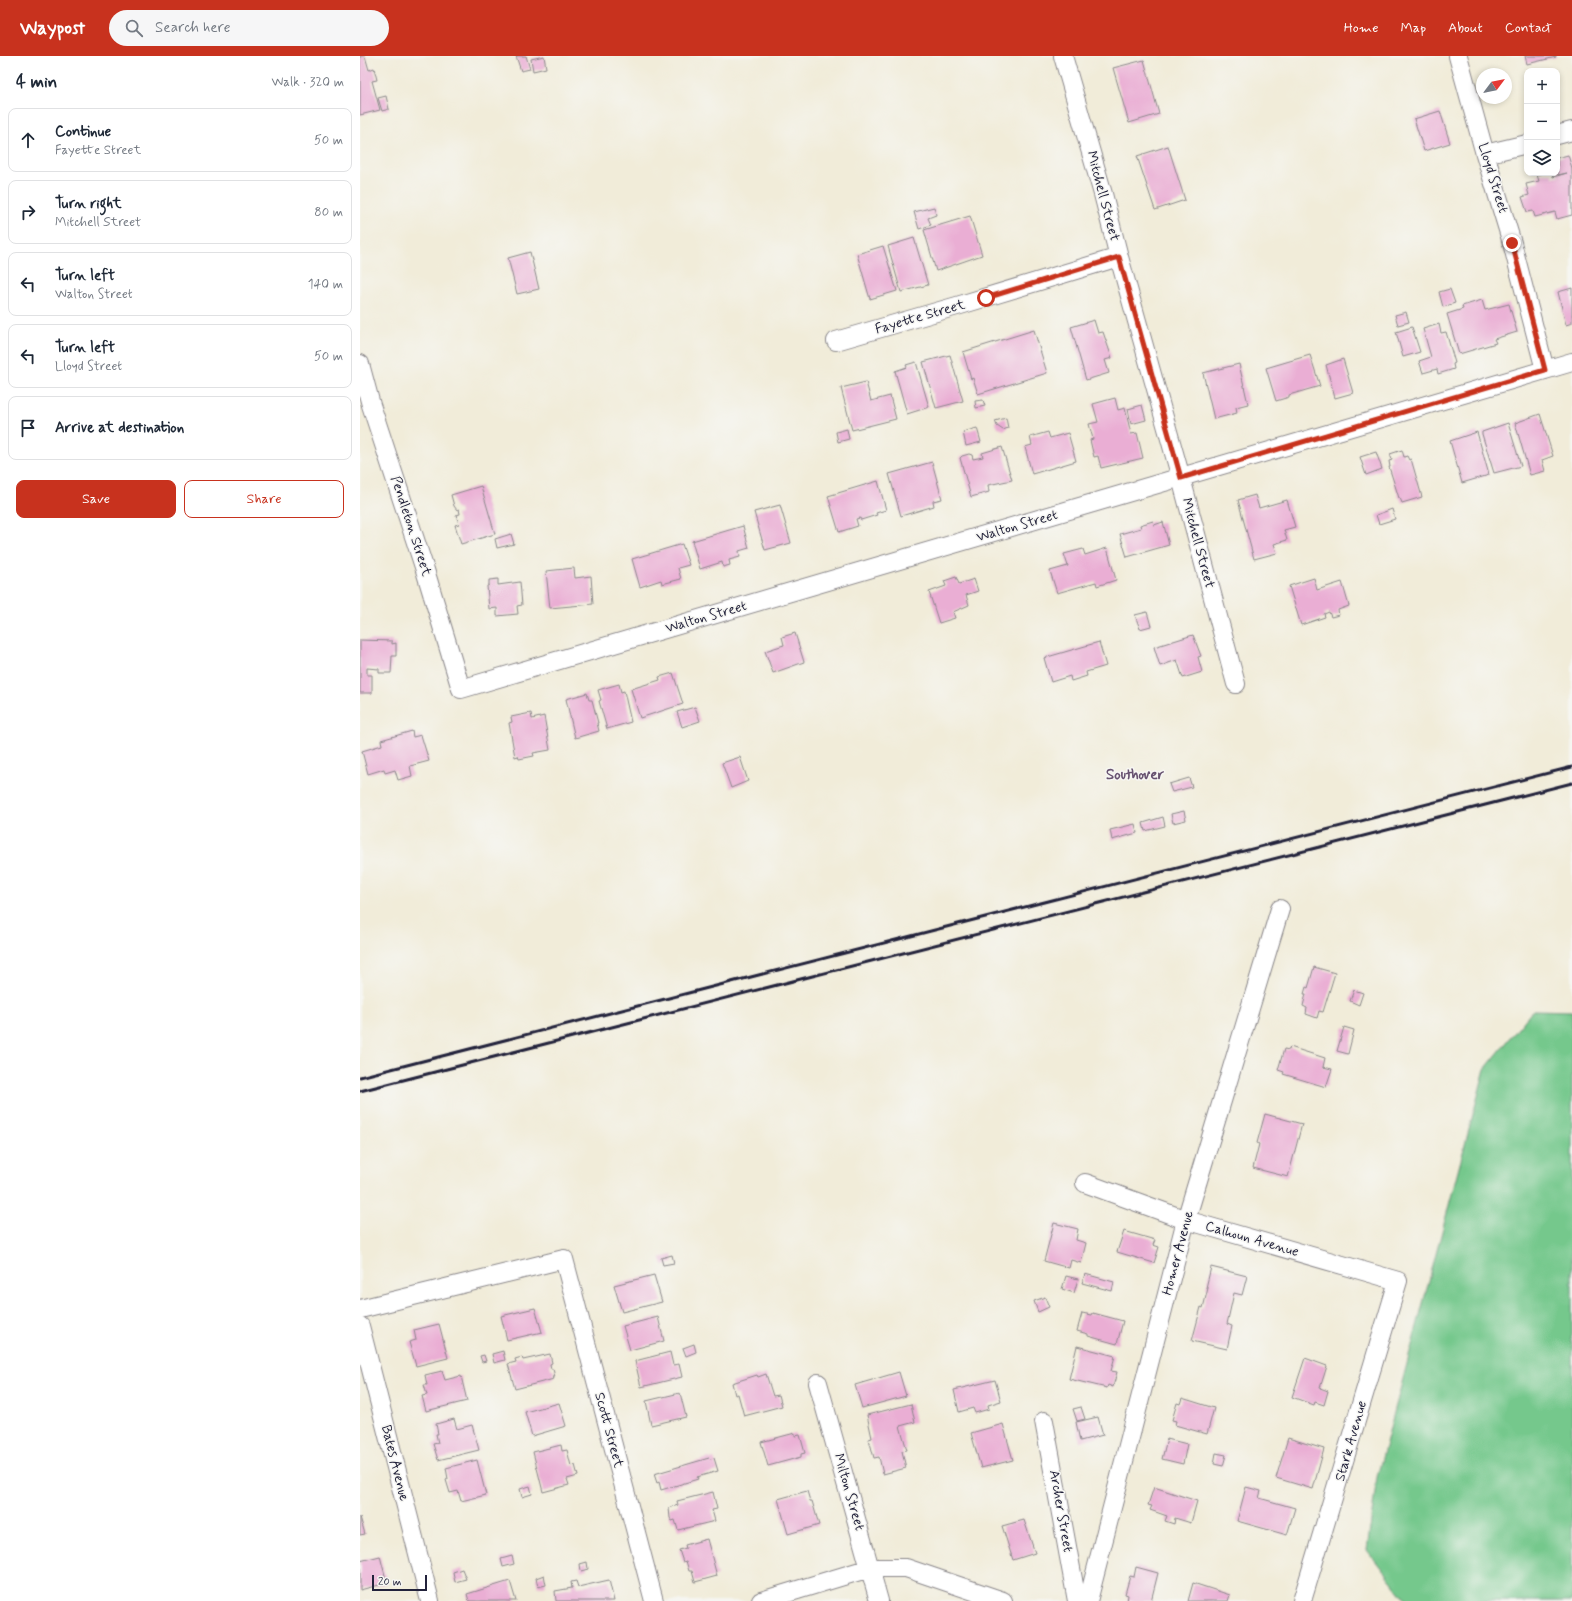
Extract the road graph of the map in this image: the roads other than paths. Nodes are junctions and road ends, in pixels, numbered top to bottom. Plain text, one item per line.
1 (1063, 56) edge
2 (1458, 56) edge
3 (1572, 131) edge
4 (1560, 134) edge
5 (1524, 145) edge
6 (1485, 154) junction
7 (1119, 257) junction
8 (836, 341) dead end
9 (1572, 362) edge
10 (360, 364) edge
11 (1545, 370) junction
12 (366, 406) edge
13 (1181, 478) junction
14 (1236, 684) dead end
15 (461, 690) joint
16 (1280, 909) dead end
17 (1085, 1183) dead end
18 (1186, 1220) junction
19 (1398, 1281) joint
20 (360, 1310) edge
21 (360, 1326) edge
22 (818, 1383) dead end
23 (1044, 1421) dead end
24 (870, 1568) junction
25 (430, 1601) edge
26 (654, 1601) edge
27 (761, 1601) edge
28 (879, 1601) edge
29 (1003, 1601) edge
30 (1077, 1601) edge
31 (1088, 1601) edge
32 (1302, 1601) edge

1 - 7 street, Mitchell Street
2 - 6 street, Lloyd Street
3 - 4 street
5 - 6 street
6 - 11 street, Lloyd Street
7 - 8 street, Fayette Street
7 - 13 street, Mitchell Street
9 - 11 street, Walton Street
10 - 12 street, Pendleton Street
11 - 13 street, Walton Street
12 - 15 street, Pendleton Street
13 - 14 street, Mitchell Street
13 - 15 street, Walton Street
16 - 18 street, Homer Avenue
17 - 18 street, Calhoun Avenue
18 - 19 street, Calhoun Avenue
18 - 31 street, Homer Avenue
19 - 32 street, Stark Avenue
20 - 26 street, Scott Street
21 - 25 street, Bates Avenue
22 - 24 street, Milton Street
23 - 30 street, Archer Street
24 - 27 street
24 - 28 street, Milton Street
24 - 29 street

